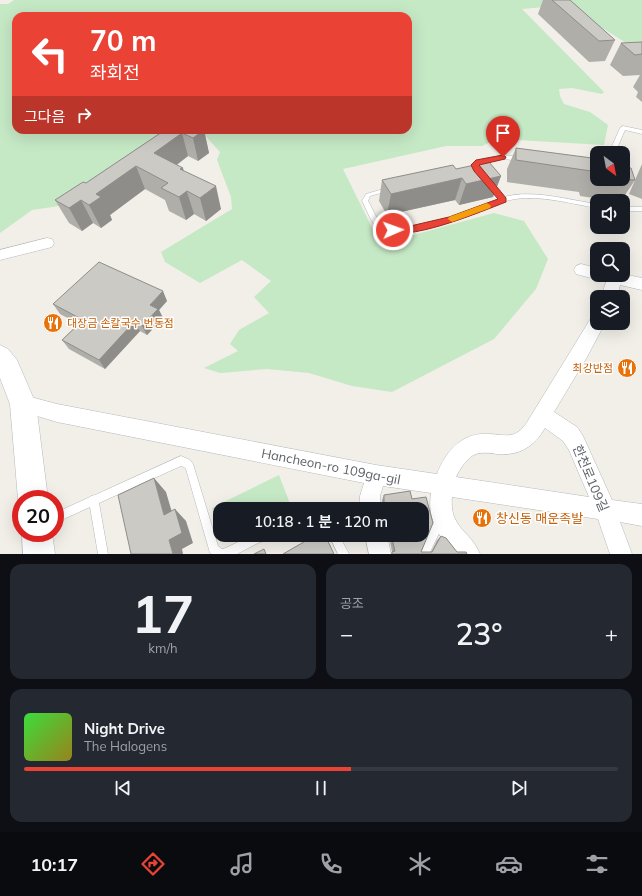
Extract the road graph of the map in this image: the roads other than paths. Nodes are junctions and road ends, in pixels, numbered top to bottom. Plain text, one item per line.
1 (642, 132) edge
2 (615, 146) edge
3 (528, 160) edge
4 (397, 188) edge
5 (503, 200) junction
6 (590, 205) edge
7 (630, 209) edge
8 (642, 209) edge
9 (47, 243) dead end
10 (0, 255) edge
11 (581, 270) dead end
12 (590, 272) edge
13 (630, 282) edge
14 (642, 284) edge
15 (594, 330) edge
16 (0, 356) edge
17 (22, 404) junction
18 (543, 415) junction
19 (376, 475) junction
20 (442, 486) junction
21 (32, 490) edge
22 (94, 499) junction
23 (370, 502) edge
24 (605, 509) junction
25 (64, 514) edge
26 (642, 515) edge
27 (442, 517) junction
28 (38, 542) edge
29 (248, 542) edge
30 (338, 542) edge
31 (377, 542) edge
32 (39, 554) edge
33 (103, 554) edge
34 (220, 554) edge
35 (344, 554) edge
36 (380, 554) edge
37 (424, 554) edge
38 (469, 554) edge
39 (621, 554) edge

1 - 2 lane
3 - 5 lane
4 - 5 lane
5 - 6 lane
7 - 8 lane
9 - 10 street
11 - 12 street
13 - 14 street
15 - 18 street
16 - 17 street
17 - 19 street, Hancheon-ro 109ga-gil
17 - 21 street
18 - 20 street
18 - 24 street, 한천로109길
19 - 20 street, Hancheon-ro 109ga-gil
19 - 23 street
20 - 24 street, Hancheon-ro 109ga-gil
20 - 27 street
22 - 25 lane
22 - 33 lane
22 - 34 lane
24 - 26 street, Hancheon-ro 109ga-gil
24 - 39 street, 한천로109길
27 - 37 lane
27 - 38 street
28 - 32 street
29 - 34 lane
30 - 35 lane
31 - 36 street

